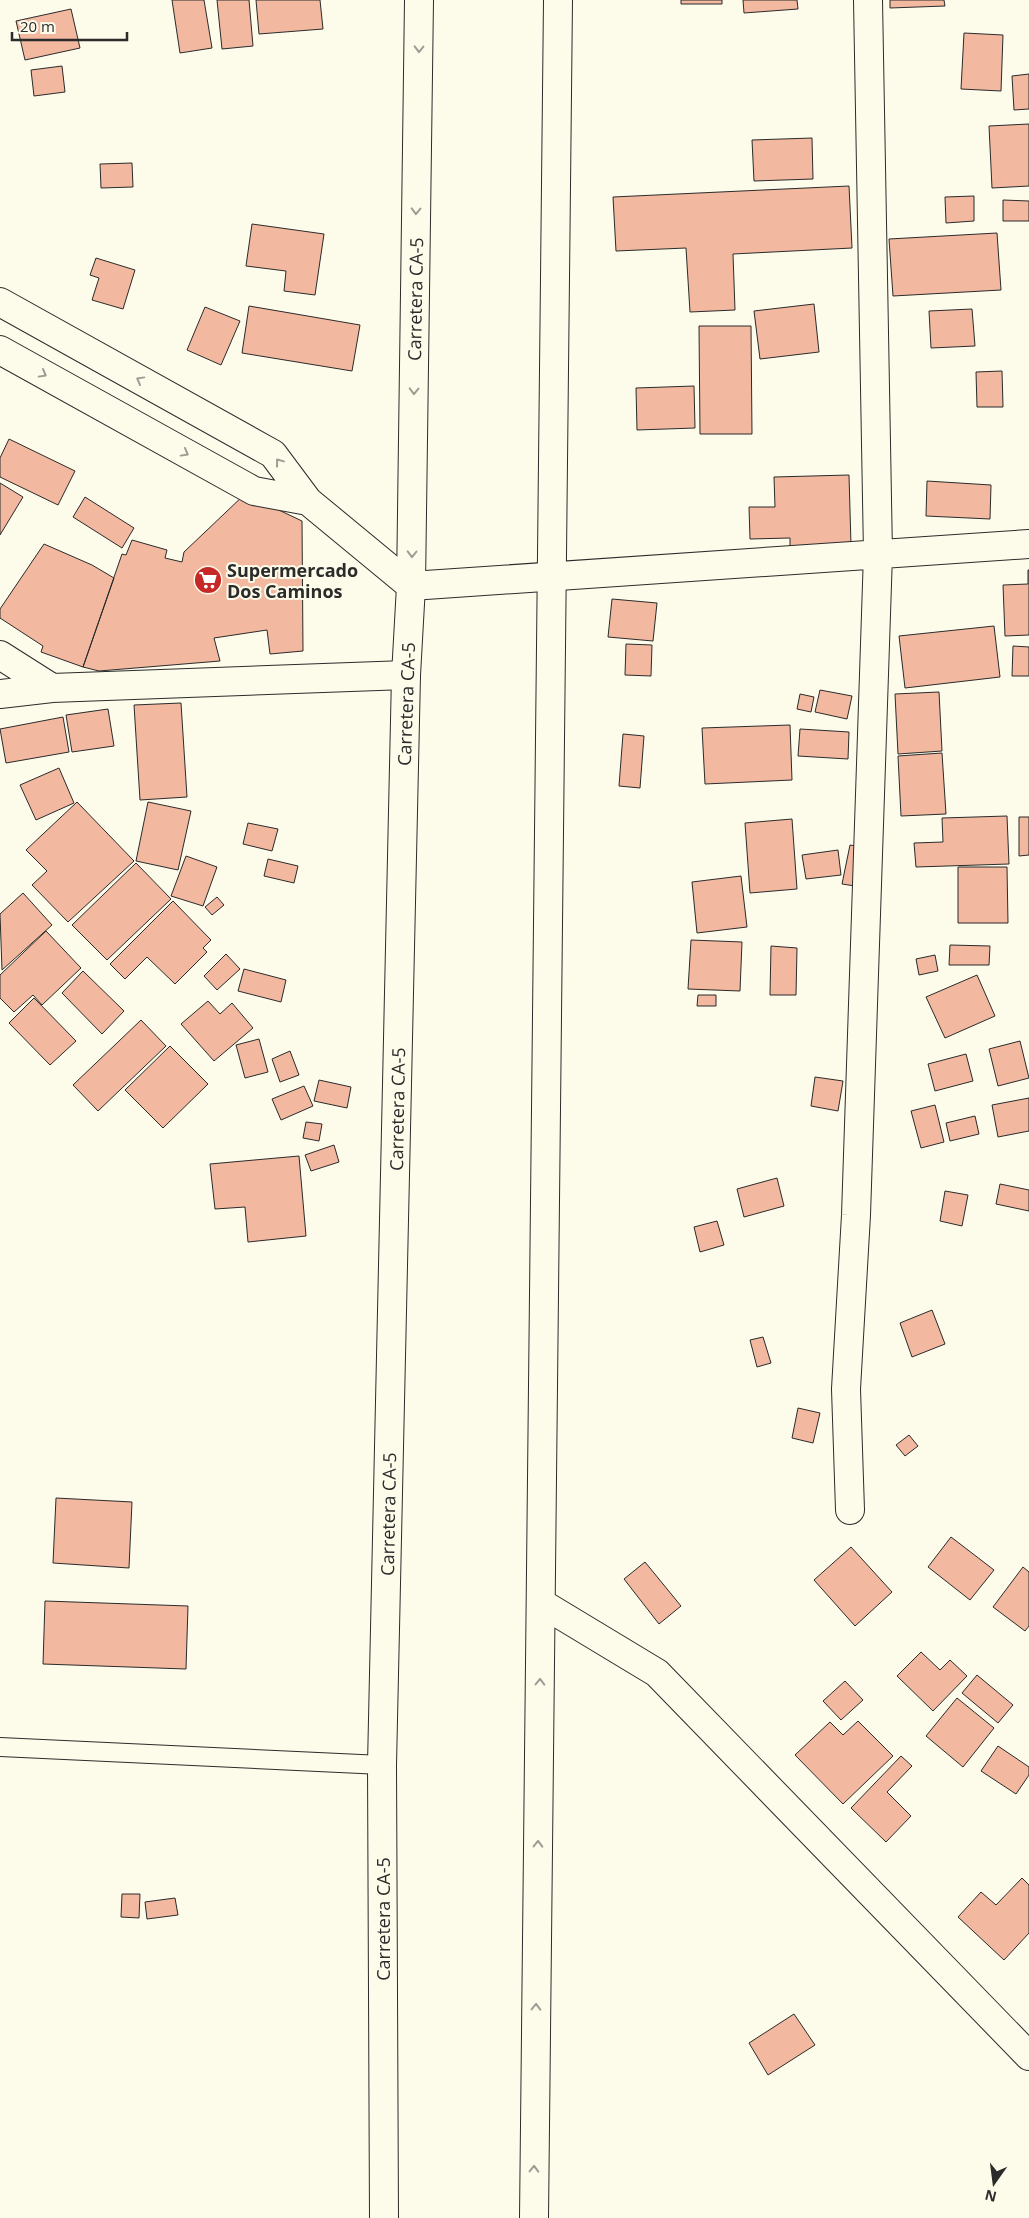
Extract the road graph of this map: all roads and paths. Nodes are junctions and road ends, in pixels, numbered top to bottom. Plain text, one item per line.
1 (419, 0) edge
2 (558, 0) edge
3 (868, 0) edge
4 (0, 302) edge
5 (0, 350) edge
6 (308, 501) junction
7 (1029, 544) edge
8 (878, 554) junction
9 (552, 575) junction
10 (411, 586) junction
11 (0, 655) edge
12 (406, 674) junction
13 (52, 688) junction
14 (0, 694) edge
15 (850, 1510) dead end
16 (540, 1603) junction
17 (0, 1747) edge
18 (382, 1765) junction
19 (1029, 2056) edge
20 (384, 2218) edge
21 (534, 2218) edge

1 -> 10 main road, Carretera CA-5
2 - 9 main road
3 - 8 main road
6 -> 4 main road
5 -> 6 main road
6 - 10 main road
7 - 8 main road
8 - 9 main road
8 - 15 main road
9 - 10 main road
9 - 16 main road
10 - 12 main road, Carretera CA-5
11 - 13 main road
12 - 13 main road
12 - 18 main road, Carretera CA-5
13 - 14 main road
16 - 19 main road
21 -> 16 main road
17 - 18 lane
18 - 20 main road, Carretera CA-5

